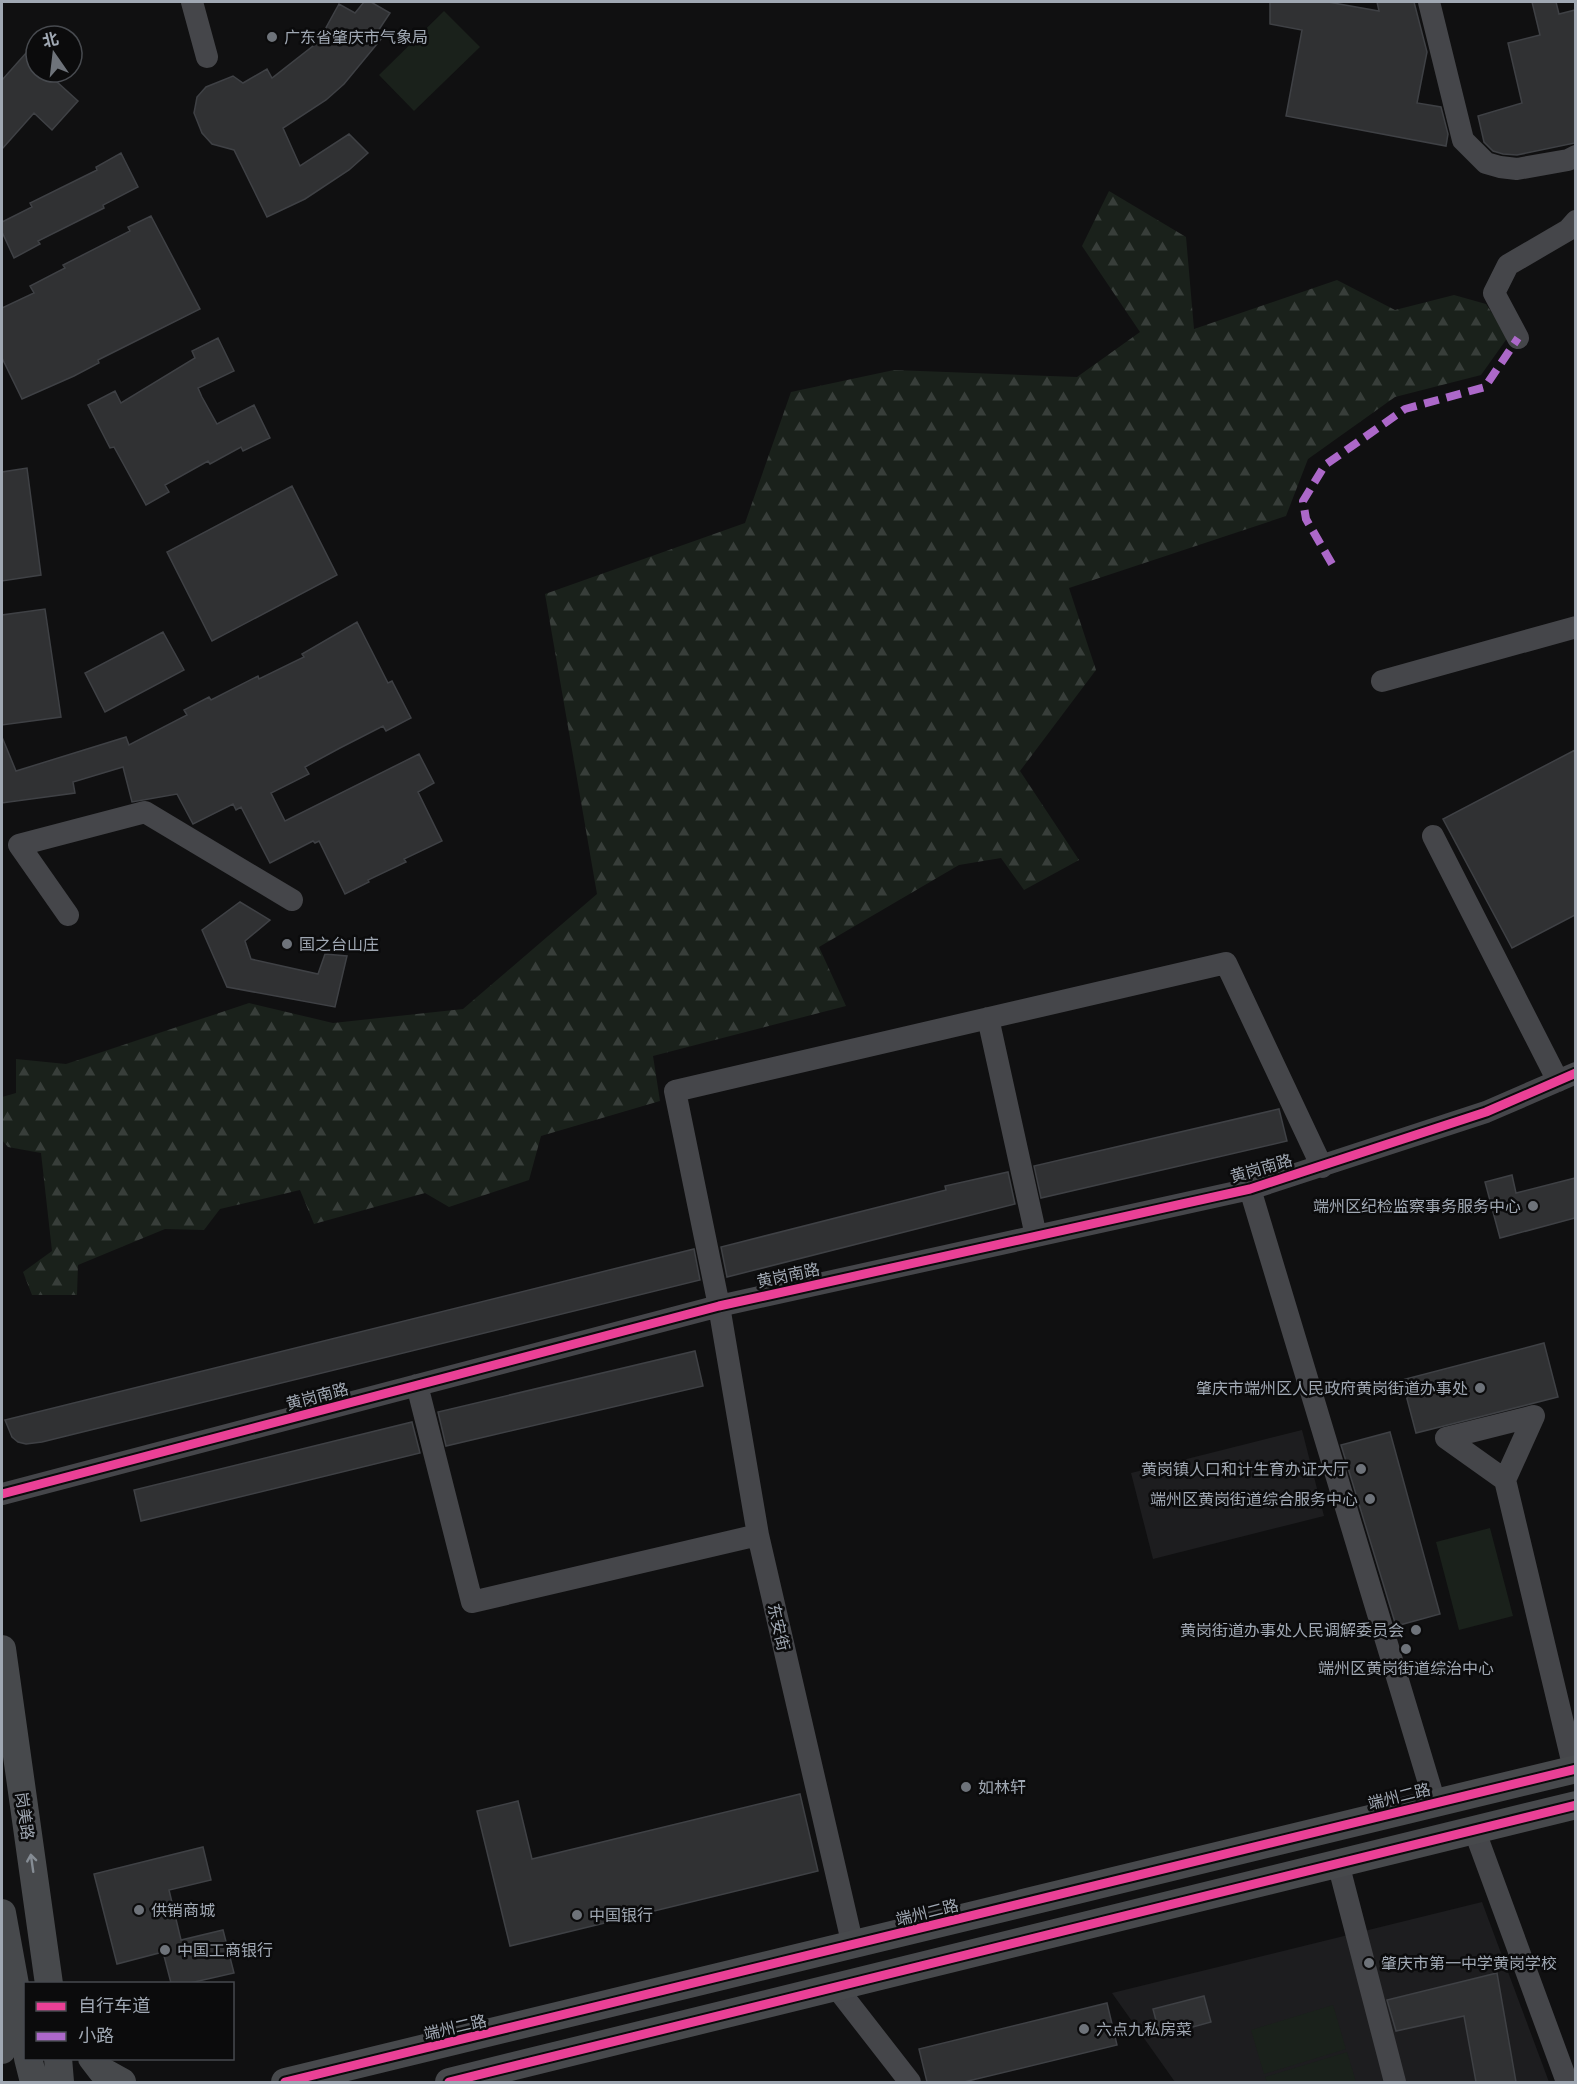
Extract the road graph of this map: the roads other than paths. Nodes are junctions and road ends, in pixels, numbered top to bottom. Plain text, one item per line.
1 (192, 2) edge
2 (1429, 2) edge
3 (207, 57) dead end
4 (1575, 156) edge
5 (1575, 221) edge
6 (1518, 339) dead end
7 (1575, 627) edge
8 (1382, 681) dead end
9 (1433, 836) dead end
10 (10, 847) edge
11 (292, 900) dead end
12 (68, 915) dead end
13 (988, 1018) junction
14 (1567, 1077) edge
15 (1322, 1167) junction
16 (1250, 1189) junction
17 (1036, 1236) junction
18 (718, 1306) junction
19 (417, 1385) junction
20 (1505, 1480) dead end
21 (2, 1494) edge
22 (758, 1535) junction
23 (2, 1649) edge
24 (1574, 1769) edge
25 (1435, 1803) junction
26 (1575, 1804) edge
27 (1474, 1829) junction
28 (1338, 1863) junction
29 (39, 1909) junction
30 (2, 1914) edge
31 (853, 1946) junction
32 (49, 1982) edge
33 (836, 1987) junction
34 (15, 1996) junction
35 (507, 2030) junction
36 (24, 2036) edge
37 (2, 2050) edge
38 (28, 2060) edge
39 (58, 2060) edge
40 (94, 2060) edge
41 (517, 2066) junction
42 (34, 2082) edge
43 (60, 2082) edge
44 (122, 2082) edge
45 (285, 2082) edge
46 (449, 2082) edge
47 (910, 2082) edge
48 (1395, 2082) edge
49 (1567, 2082) edge

1 - 3 street
2 - 4 street
5 - 6 street
7 - 8 street
9 - 14 street
10 - 11 street
10 - 12 street
13 - 15 street
13 - 17 street
13 - 18 street, 东安街
14 - 15 street, 黄岗南路
15 - 16 street, 黄岗南路
16 - 17 street, 黄岗南路
16 - 25 street
17 - 18 street, 黄岗南路
18 - 19 street, 黄岗南路
18 - 22 street, 东安街
19 - 21 street, 黄岗南路
19 - 22 street
20 - 24 street
22 - 31 street, 东安街
29 -> 23 main road, 岗美路
24 - 25 main road, 端州二路
25 - 31 main road, 端州二路
26 - 27 main road
27 - 28 main road
27 - 49 street
28 - 33 main road
28 - 48 street
29 - 30 main road
29 - 32 main road, 岗美路
30 - 34 main road
31 - 35 main road, 端州二路
33 - 41 main road
33 - 47 street
34 - 36 main road
34 - 37 main road
35 - 41 main road
35 - 45 main road, 端州二路
38 - 42 main road
39 - 43 main road
40 - 44 main road
41 - 46 main road

